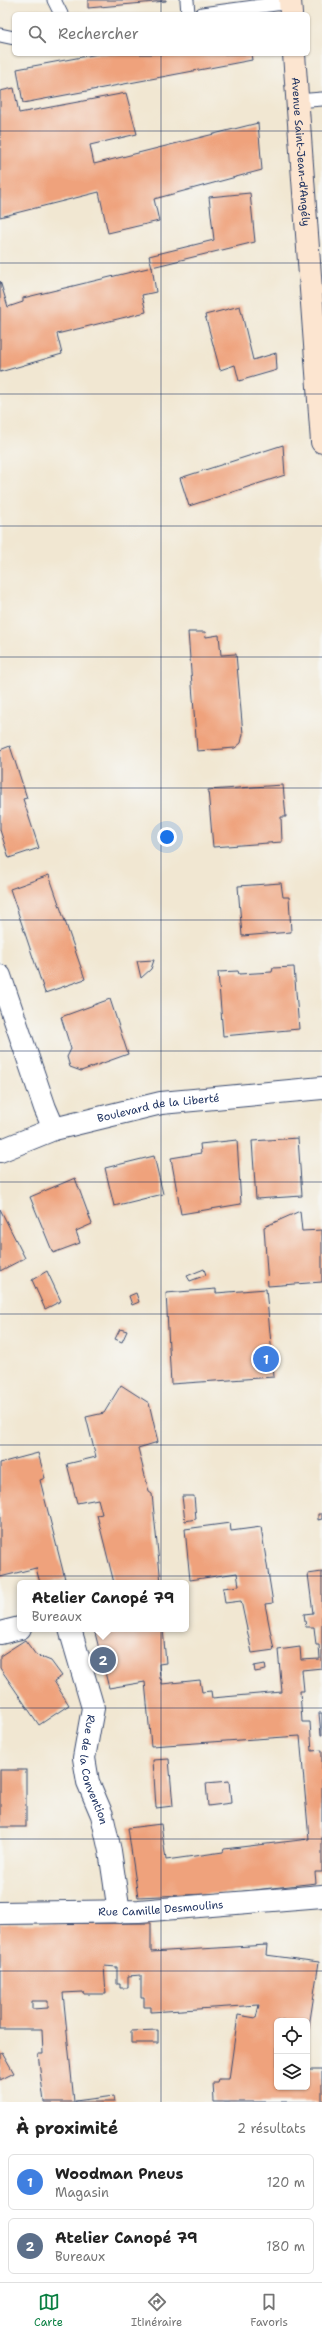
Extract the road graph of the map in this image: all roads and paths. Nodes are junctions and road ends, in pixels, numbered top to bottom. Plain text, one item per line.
1 (54, 0) edge
2 (187, 0) edge
3 (290, 5) edge
4 (60, 12) edge
5 (188, 12) edge
6 (222, 12) edge
7 (0, 35) edge
8 (12, 38) edge
9 (294, 56) edge
10 (322, 99) edge
11 (297, 102) junction
12 (322, 442) edge
13 (0, 976) edge
14 (322, 1088) edge
15 (54, 1129) junction
16 (0, 1151) edge
17 (17, 1629) edge
18 (71, 1632) edge
19 (0, 1633) edge
20 (322, 1896) edge
21 (119, 1912) junction
22 (0, 1913) edge

1 - 4 lane
2 - 5 lane
3 - 6 lane
7 - 8 lane
9 - 11 main road, Avenue Saint-Jean-d'Angély
10 - 11 lane
11 - 12 main road, Avenue Saint-Jean-d'Angély
13 - 15 street
14 - 15 street, Boulevard de la Liberté
15 - 16 street, Boulevard de la Liberté
17 - 19 street
18 - 21 street, Rue de la Convention
20 - 21 street, Rue Camille Desmoulins
21 - 22 street, Rue Camille Desmoulins

